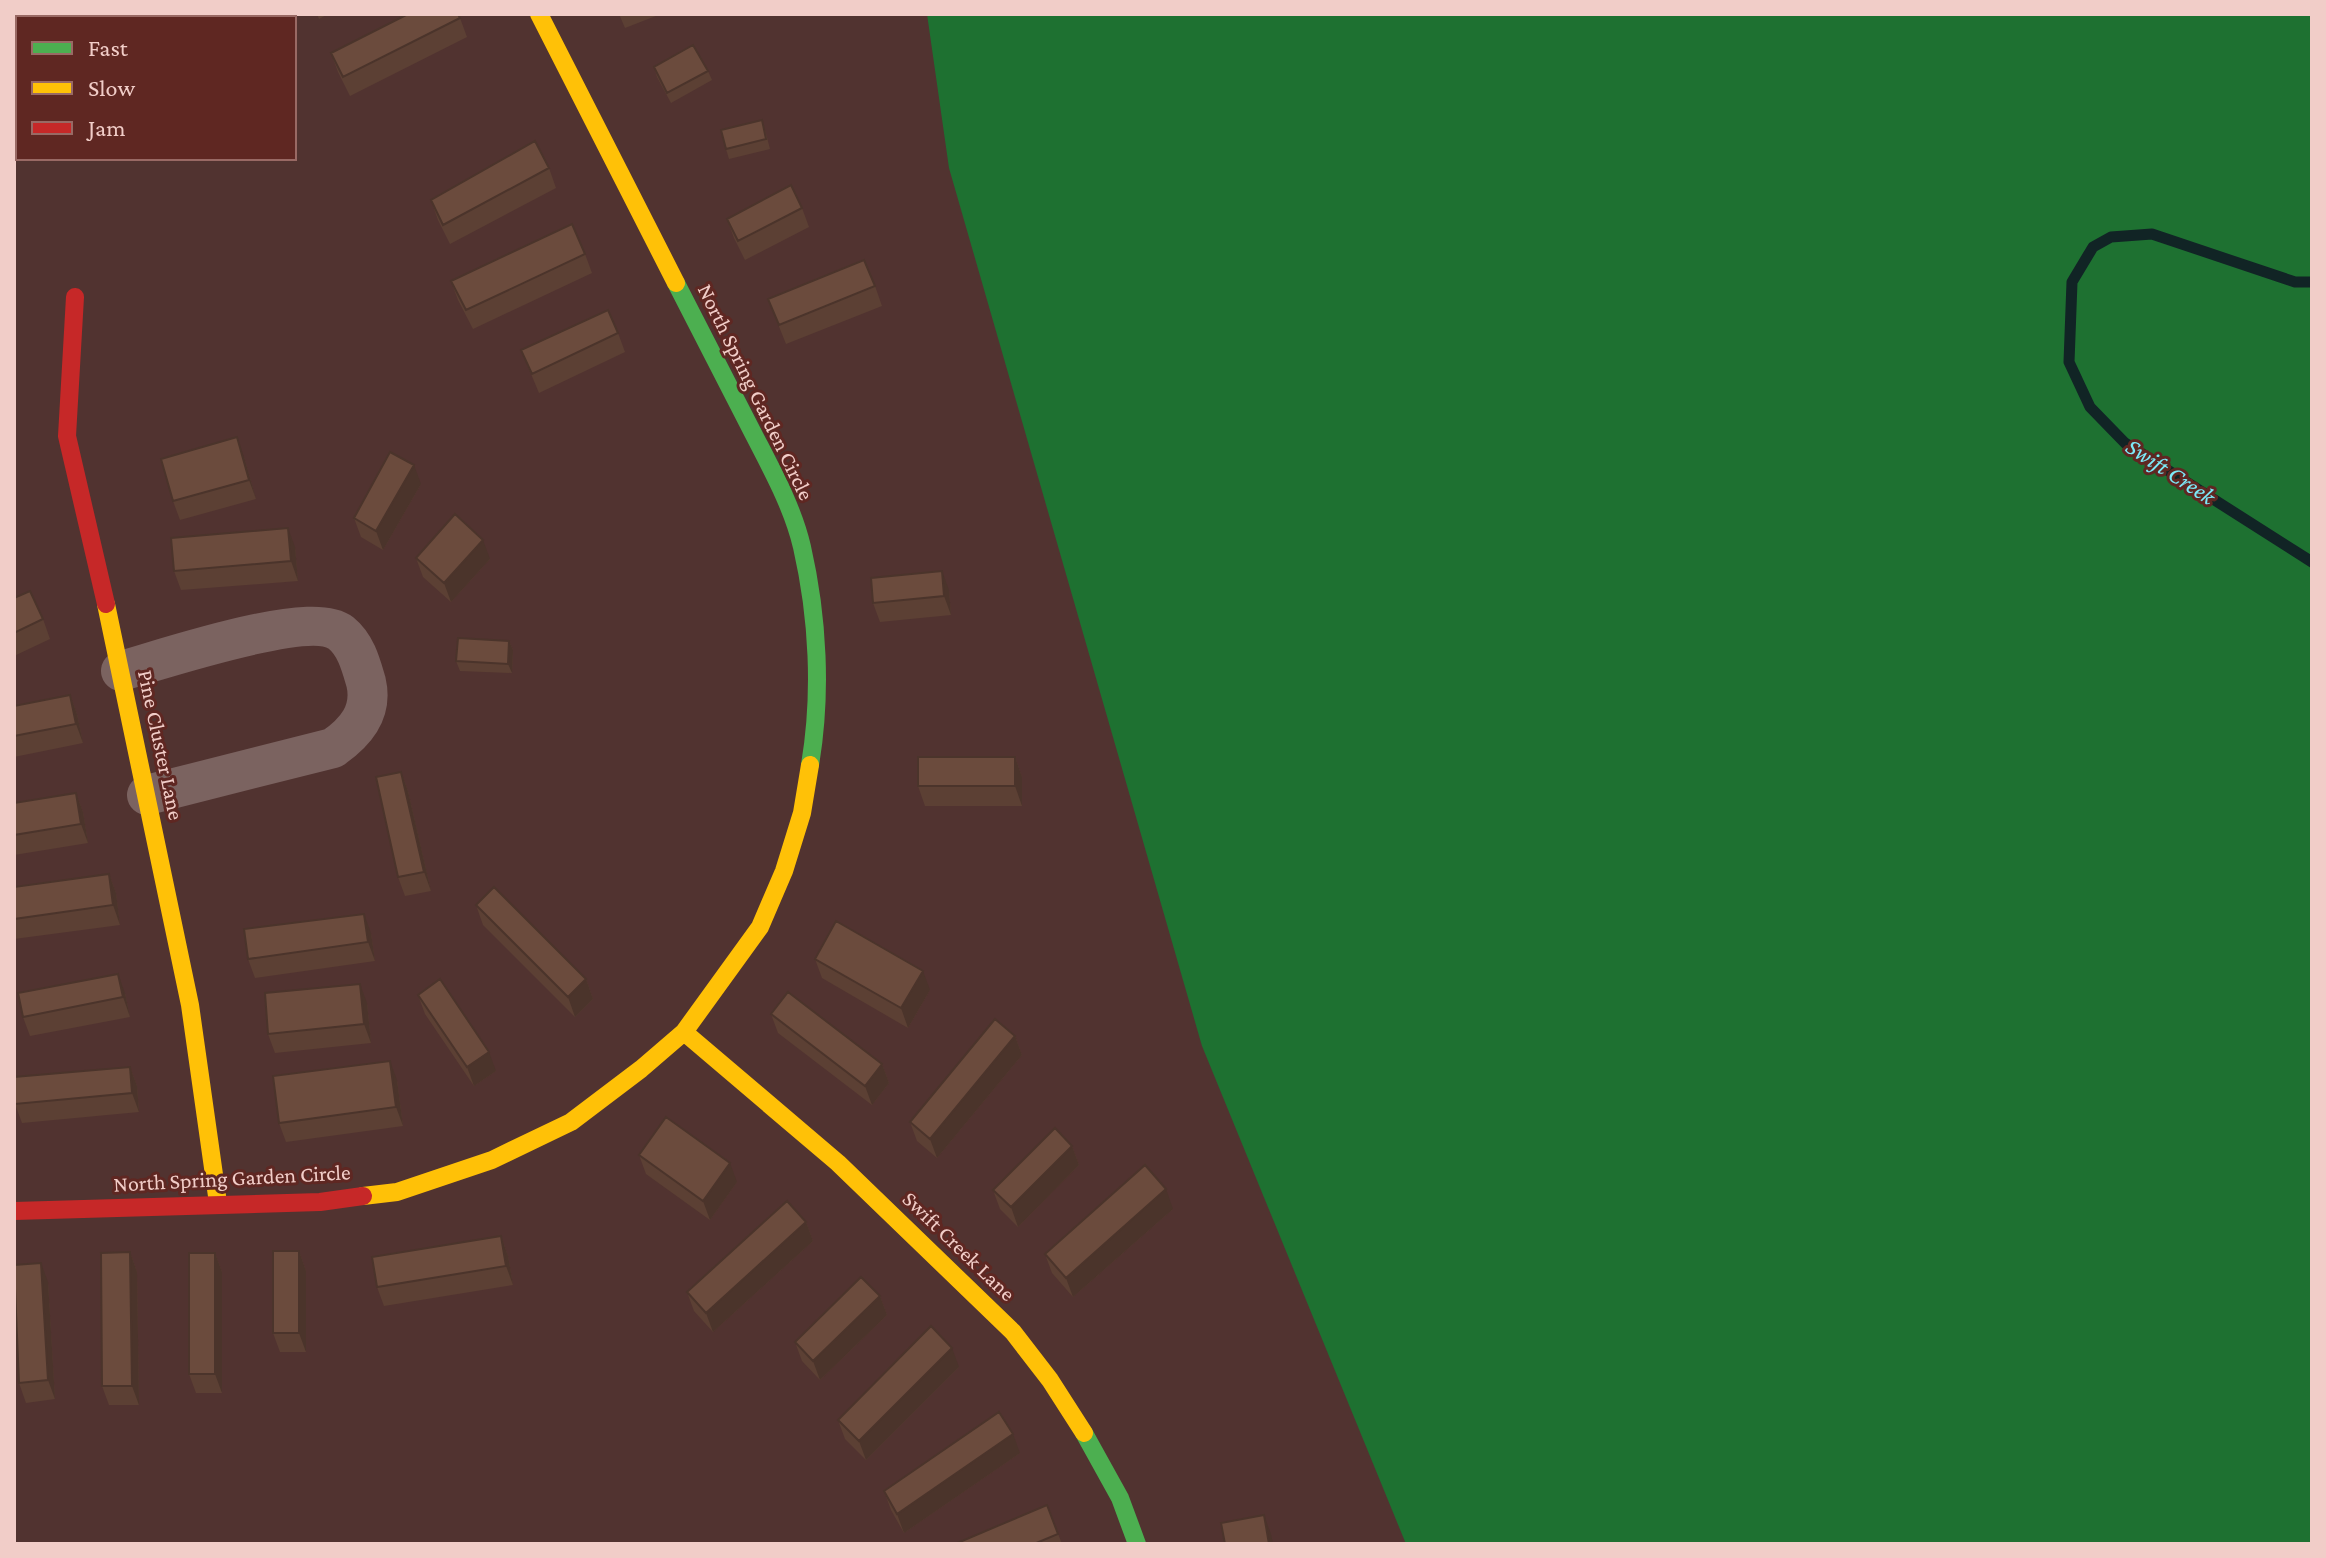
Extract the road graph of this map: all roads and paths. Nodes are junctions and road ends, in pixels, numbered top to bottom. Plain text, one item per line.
1 (539, 14) edge
2 (75, 297) dead end
3 (121, 671) junction
4 (147, 795) junction
5 (684, 1032) junction
6 (218, 1203) junction
7 (14, 1211) edge
8 (1137, 1544) edge

1 - 5 street, North Spring Garden Circle
2 - 3 street, Pine Cluster Lane
3 - 4 street, Pine Cluster Lane
3 - 4 street
4 - 6 street, Pine Cluster Lane
5 - 6 street, North Spring Garden Circle
5 - 8 street, Swift Creek Lane
6 - 7 street, North Spring Garden Circle

